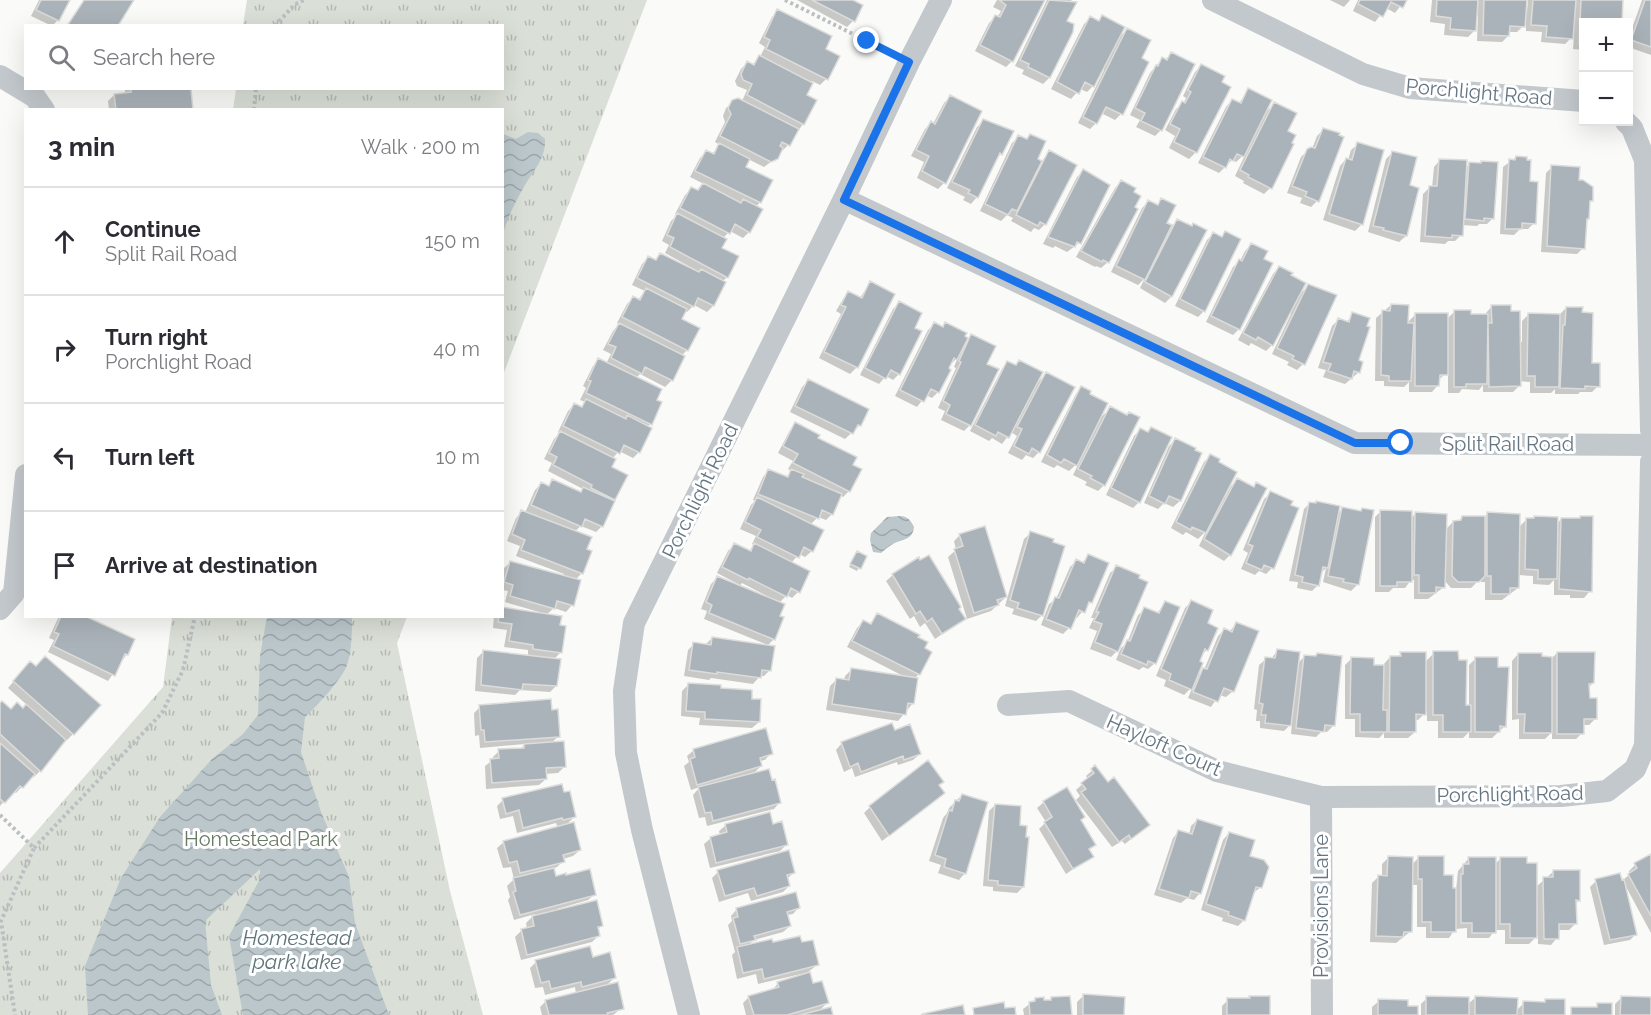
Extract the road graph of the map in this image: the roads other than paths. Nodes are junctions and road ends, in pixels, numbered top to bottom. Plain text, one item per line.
1 (941, 0) edge
2 (1213, 0) edge
3 (0, 76) edge
4 (1579, 101) edge
5 (42, 108) edge
6 (1630, 126) edge
7 (844, 200) junction
8 (1651, 430) edge
9 (1651, 445) edge
10 (1651, 462) edge
11 (24, 495) edge
12 (0, 609) edge
13 (1008, 705) dead end
14 (1320, 797) junction
15 (689, 1015) edge
16 (1322, 1015) edge

1 - 7 street, Porchlight Road
2 - 4 street, Porchlight Road
3 - 5 street
6 - 8 street
7 - 9 street, Split Rail Road
7 - 15 street, Porchlight Road
10 - 14 street, Porchlight Road
11 - 12 street
13 - 14 street, Hayloft Court
14 - 16 street, Provisions Lane

